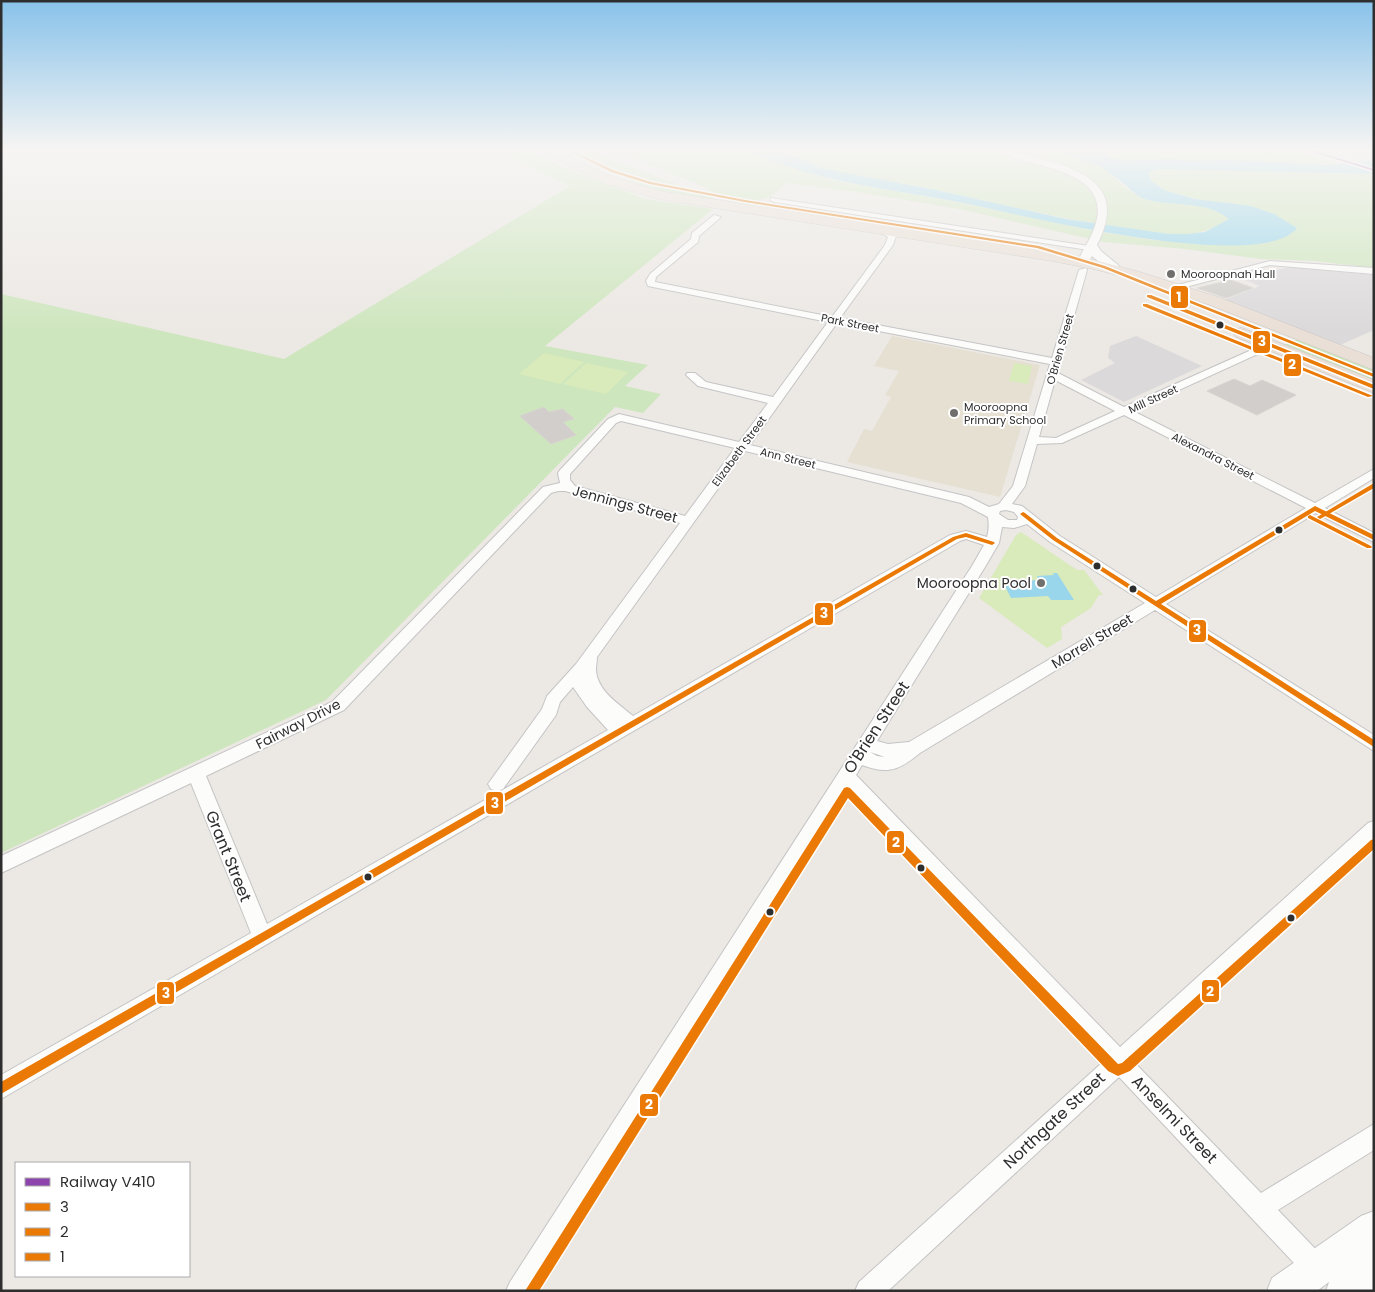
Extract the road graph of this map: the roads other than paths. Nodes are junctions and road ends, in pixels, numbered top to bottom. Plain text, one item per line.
1 (816, 211) edge
2 (1103, 211) edge
3 (719, 212) joint
4 (897, 233) junction
5 (1089, 253) junction
6 (1374, 271) edge
7 (1174, 287) junction
8 (1149, 296) junction
9 (835, 320) junction
10 (1295, 334) junction
11 (1270, 345) junction
12 (1056, 362) junction
13 (1374, 365) edge
14 (691, 375) dead end
15 (1052, 375) junction
16 (1374, 388) edge
17 (775, 401) junction
18 (1126, 412) junction
19 (1033, 439) junction
20 (744, 447) junction
21 (1374, 472) edge
22 (1019, 486) junction
23 (566, 488) junction
24 (1315, 508) junction
25 (998, 511) junction
26 (1019, 519) junction
27 (689, 521) junction
28 (1374, 538) edge
29 (992, 543) junction
30 (1156, 604) junction
31 (590, 658) junction
32 (626, 728) junction
33 (1374, 744) edge
34 (861, 749) junction
35 (196, 774) junction
36 (845, 775) junction
37 (497, 784) dead end
38 (1374, 829) edge
39 (1, 865) edge
40 (263, 937) junction
41 (1119, 1060) junction
42 (1, 1088) edge
43 (1374, 1136) edge
44 (1259, 1208) junction
45 (1374, 1229) edge
46 (1374, 1269) edge
47 (1333, 1283) edge
48 (519, 1291) edge
49 (868, 1291) edge
50 (1285, 1291) edge

1 - 4 street
2 - 5 street
3 - 4 highway
3 - 9 street, Park Street
4 - 5 street
4 - 5 highway
4 - 9 street, Elizabeth Street
5 - 7 highway
5 - 8 highway
5 - 12 street, O'Brien Street
6 - 7 street
7 - 8 highway
7 - 10 highway
8 - 11 highway
9 - 12 street, Park Street
9 - 17 street, Elizabeth Street
10 - 11 highway
10 - 13 highway
11 - 16 highway
11 - 18 street, Mill Street
12 - 15 street, O'Brien Street
14 - 17 street
15 - 18 street, Alexandra Street
15 - 19 street, O'Brien Street
17 - 20 street, Elizabeth Street
18 - 19 street, Mill Street
18 - 24 street, Alexandra Street
19 - 22 street, O'Brien Street
20 - 23 street, Ann Street
20 - 25 street, Ann Street
20 - 27 street, Elizabeth Street
21 - 24 street, Morrell Street
22 - 25 street, O'Brien Street
22 - 26 street, O'Brien Street
23 - 27 street, Jennings Street
23 - 35 street, Fairway Drive
24 - 28 street, Alexandra Street
24 - 30 street, Morrell Street
25 - 26 street
25 - 26 street
25 - 29 street, O'Brien Street
26 - 29 street, O'Brien Street
26 - 30 street
27 - 31 street, Elizabeth Street
29 - 32 street
29 - 34 street, O'Brien Street
30 - 33 street
30 - 34 street, Morrell Street
31 - 32 street, Elizabeth Street
31 - 37 street, Elizabeth Street
32 - 40 street
34 - 36 street, O'Brien Street
35 - 39 street, Fairway Drive
35 - 40 street, Grant Street
36 - 41 street, Anselmi Street
36 - 48 street, O'Brien Street
38 - 41 street, Northgate Street
40 - 42 street
41 - 44 street, Anselmi Street
41 - 49 street, Northgate Street
43 - 44 street
44 - 47 street, Anselmi Street
45 - 47 street
46 - 47 street
47 - 50 street

